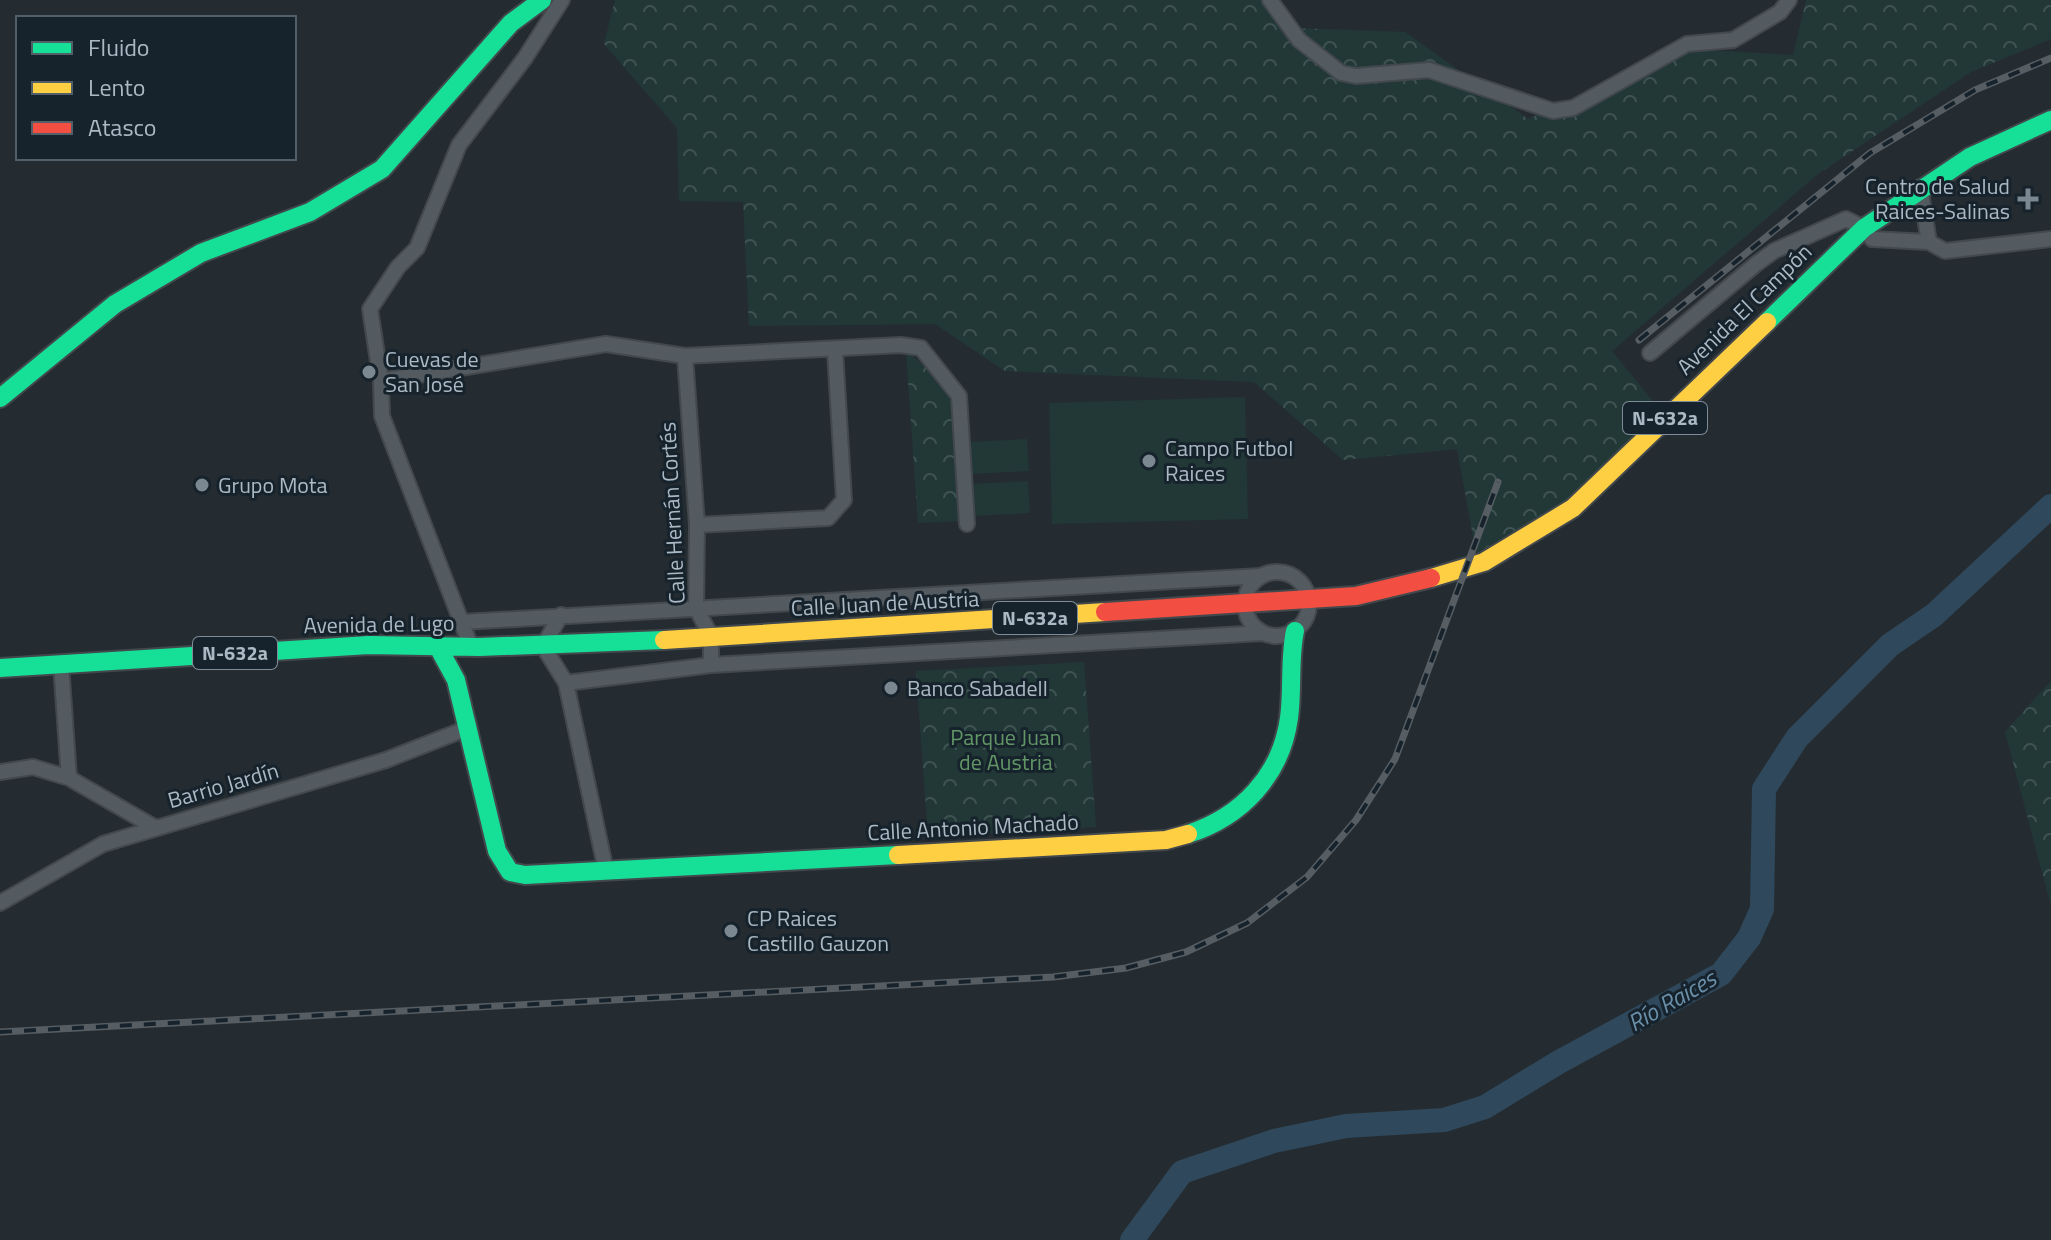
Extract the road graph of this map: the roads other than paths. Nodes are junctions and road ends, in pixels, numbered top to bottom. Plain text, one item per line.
1 (542, 0) edge
2 (562, 0) edge
3 (1270, 0) edge
4 (1789, 0) edge
5 (2051, 120) edge
6 (1920, 187) junction
7 (1864, 228) junction
8 (2051, 239) edge
9 (1929, 242) junction
10 (835, 351) junction
11 (1650, 353) dead end
12 (685, 356) junction
13 (381, 381) junction
14 (0, 398) edge
15 (967, 524) dead end
16 (697, 525) junction
17 (1444, 575) joint
18 (1261, 576) junction
19 (1309, 600) junction
20 (1245, 604) junction
21 (696, 608) junction
22 (561, 615) junction
23 (463, 622) junction
24 (1295, 631) junction
25 (1262, 633) junction
26 (711, 636) junction
27 (543, 646) junction
28 (438, 647) junction
29 (471, 647) junction
30 (61, 664) junction
31 (711, 665) junction
32 (0, 668) edge
33 (566, 683) junction
34 (468, 728) junction
35 (0, 772) edge
36 (69, 778) junction
37 (156, 828) junction
38 (606, 871) junction
39 (0, 903) edge

1 - 14 main road
2 - 13 street
3 - 4 street
5 - 6 main road, Avenida El Campón / N-632a
6 - 7 main road, Avenida El Campón / N-632a
6 - 9 street
7 - 9 street
7 - 11 street
7 - 17 main road, Avenida El Campón / N-632a
8 - 9 street
10 - 12 street
10 - 15 street
10 - 16 street
12 - 13 street
12 - 16 street, Calle Hernán Cortés
13 - 23 street
16 - 21 street, Calle Hernán Cortés
17 - 19 main road, Calle Juan de Austria / N-632a
18 - 19 street
18 - 20 street
18 - 21 street
19 - 20 main road, Calle Juan de Austria / N-632a
19 - 24 street, Calle Antonio Machado
20 - 25 street
20 - 26 main road, Calle Juan de Austria / N-632a
21 - 22 street
21 - 26 street, Calle Hernán Cortés
22 - 23 street
22 - 27 street
23 - 29 street
24 - 25 street
24 - 38 main road, Calle Antonio Machado
25 - 31 street
26 - 27 main road, Calle Juan de Austria / N-632a
26 - 31 street, Calle Hernán Cortés
27 - 29 main road, Calle Juan de Austria / N-632a
27 - 33 street
28 - 29 main road, Avenida de Lugo / N-632a
28 - 30 main road, Avenida de Lugo / N-632a
28 - 34 main road
30 - 32 main road, Avenida de Lugo / N-632a
30 - 36 street
31 - 33 street
33 - 38 street
34 - 37 street, Barrio Jardín
34 - 38 main road, Calle Antonio Machado
35 - 36 street
36 - 37 street
37 - 39 street, Barrio Jardín

